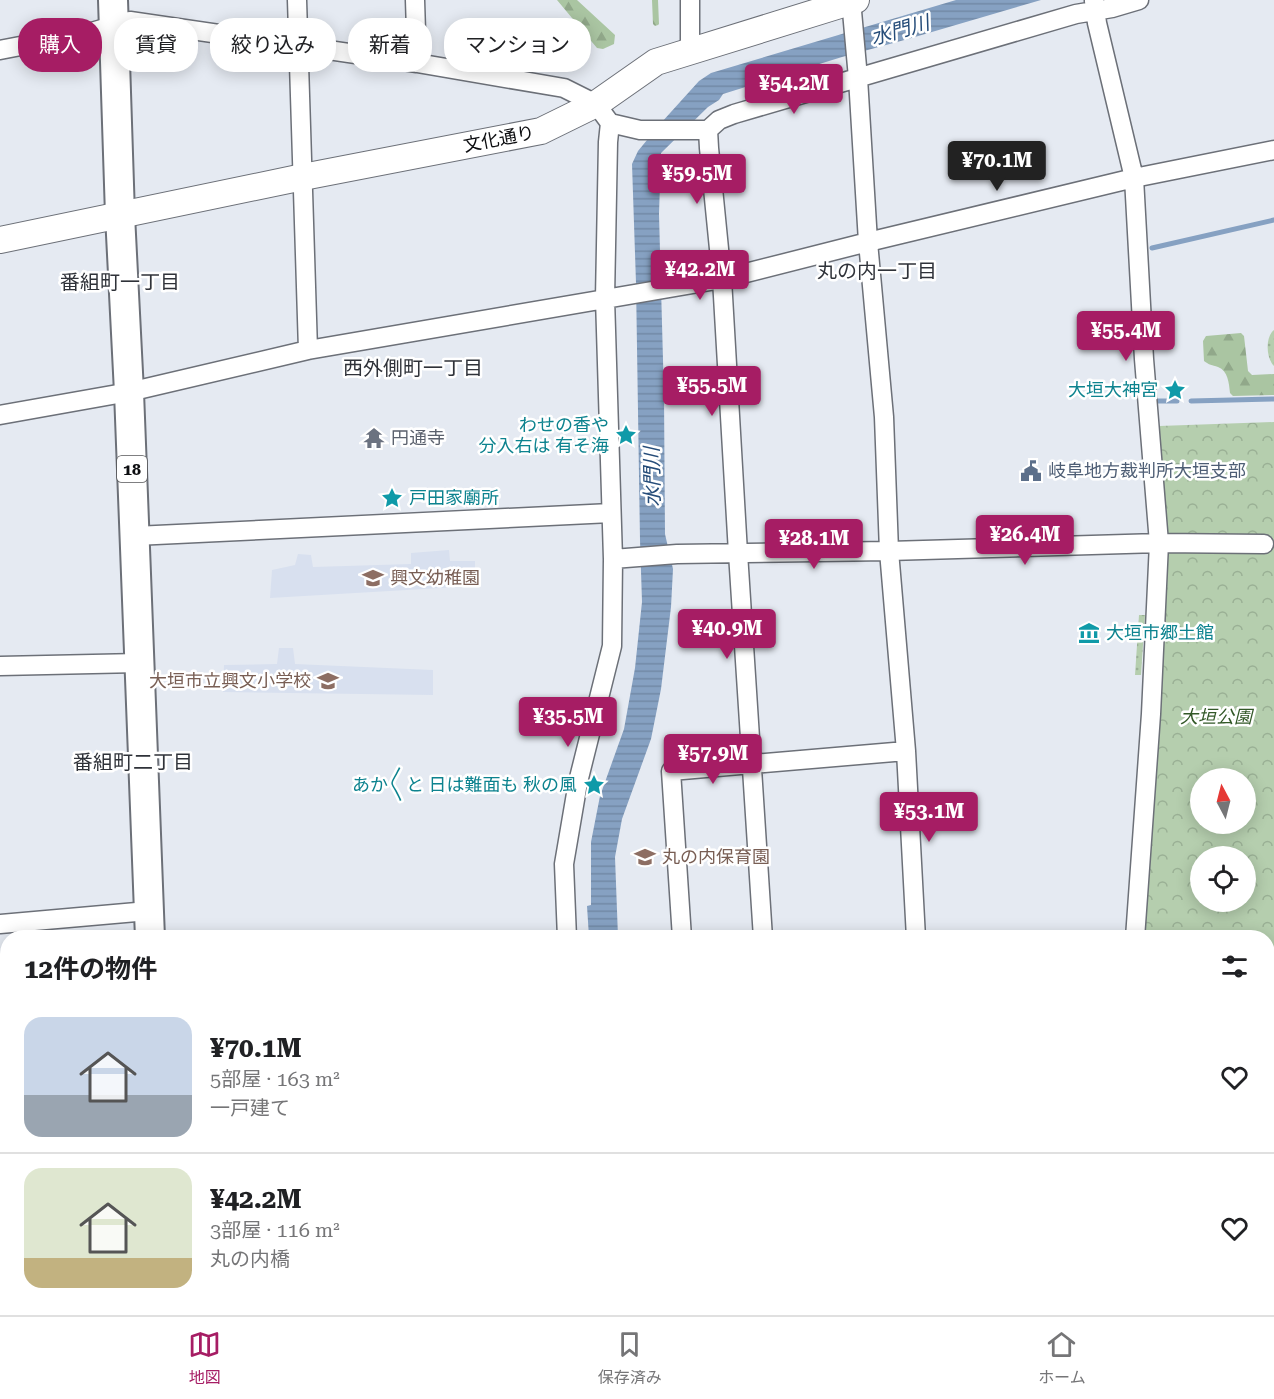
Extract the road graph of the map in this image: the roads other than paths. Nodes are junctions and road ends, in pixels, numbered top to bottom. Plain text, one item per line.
1 (297, 0) edge
2 (415, 0) edge
3 (690, 0) edge
4 (1139, 0) edge
5 (1095, 5) edge
6 (853, 6) edge
7 (114, 13) edge
8 (297, 18) edge
9 (416, 18) edge
10 (210, 32) edge
11 (0, 50) edge
12 (690, 51) junction
13 (432, 66) edge
14 (857, 69) junction
15 (299, 72) edge
16 (603, 113) junction
17 (701, 130) junction
18 (1274, 150) edge
19 (303, 177) junction
20 (1134, 178) junction
21 (120, 215) junction
22 (0, 240) edge
23 (867, 242) junction
24 (722, 279) junction
25 (605, 298) junction
26 (308, 350) junction
27 (129, 392) junction
28 (0, 416) edge
29 (611, 513) junction
30 (135, 536) junction
31 (1159, 543) junction
32 (1264, 544) dead end
33 (889, 551) junction
34 (738, 553) junction
35 (613, 559) junction
36 (139, 663) junction
37 (0, 666) edge
38 (906, 751) junction
39 (752, 764) junction
40 (0, 924) edge
41 (149, 924) edge
42 (567, 930) edge
43 (681, 930) edge
44 (762, 930) edge
45 (916, 930) edge
46 (1137, 930) edge

1 - 8 street
2 - 9 street
3 - 12 street
4 - 5 street
5 - 14 street
5 - 20 street
6 - 12 street, 文化通り
6 - 14 street
7 - 10 street
7 - 11 street
7 - 21 main road, 18
12 - 16 street, 文化通り
13 - 16 street
14 - 17 street
14 - 23 street
15 - 19 street
16 - 17 street
16 - 19 street, 文化通り
16 - 25 street
17 - 24 street
18 - 20 street
19 - 21 street, 文化通り
19 - 26 street
20 - 23 street
20 - 31 street
21 - 22 street, 文化通り
21 - 27 main road, 18
23 - 24 street
23 - 33 street
24 - 25 street
24 - 34 street
25 - 26 street
25 - 29 street
26 - 27 street
27 - 28 street
27 - 30 main road, 18
29 - 30 street
29 - 35 street
30 - 36 main road, 18
31 - 32 street
31 - 33 street
31 - 46 street
33 - 34 street
33 - 38 street
34 - 35 street
34 - 39 street
35 - 42 street
36 - 37 street
36 - 41 main road, 18
38 - 39 street
38 - 45 street
39 - 43 street
39 - 44 street
40 - 41 street

